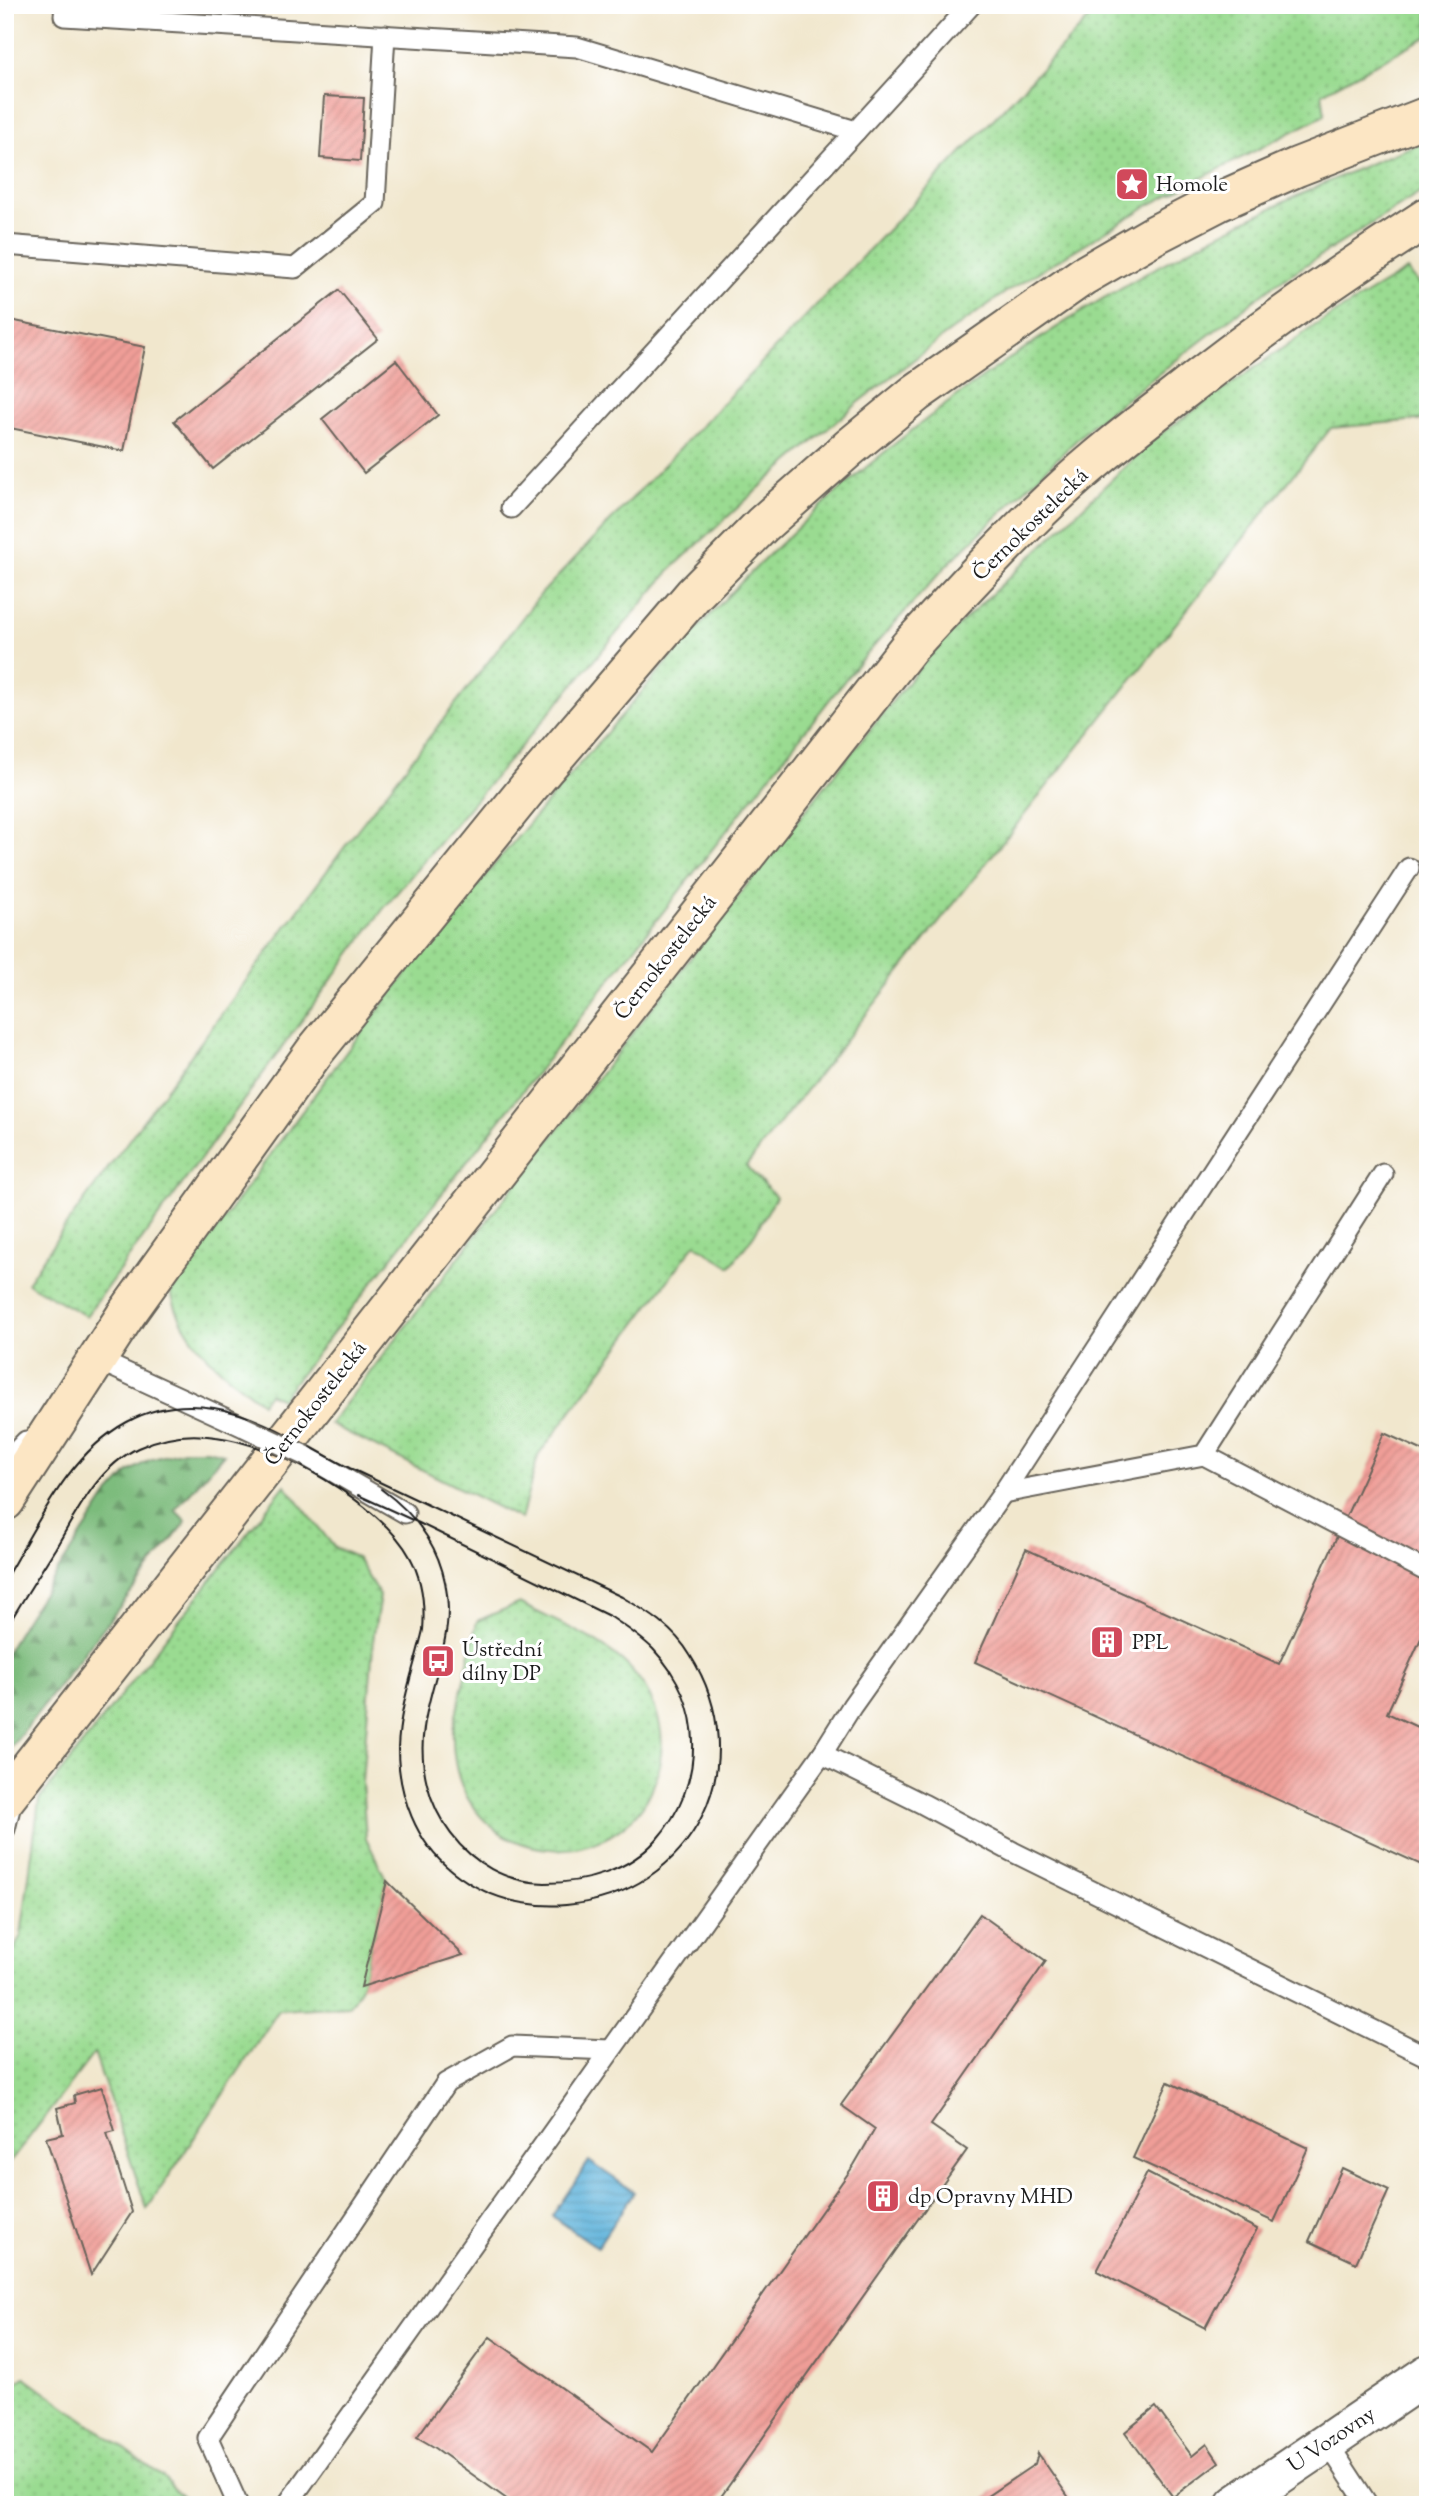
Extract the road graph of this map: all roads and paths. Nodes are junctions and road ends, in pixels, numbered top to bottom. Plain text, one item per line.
1 (65, 5) edge
2 (971, 5) edge
3 (385, 35) junction
4 (1428, 116) edge
5 (856, 131) junction
6 (1428, 217) edge
7 (5, 244) edge
8 (511, 508) dead end
9 (1409, 868) dead end
10 (1383, 1174) dead end
11 (87, 1373) junction
12 (1204, 1455) junction
13 (5, 1463) edge
14 (1003, 1493) junction
15 (5, 1501) edge
16 (405, 1513) dead end
17 (1428, 1572) edge
18 (822, 1754) junction
19 (10, 1791) edge
20 (5, 1829) edge
21 (610, 2050) junction
22 (1428, 2057) edge
23 (1428, 2374) edge
24 (1327, 2442) junction
25 (238, 2505) edge
26 (287, 2505) edge
27 (1235, 2505) edge
28 (1368, 2505) edge

1 - 3 lane
2 - 5 lane
3 - 5 lane
3 - 7 lane
4 - 11 main road
5 - 8 lane
6 - 19 main road, Černokostelecká
9 - 14 lane
10 - 12 lane
11 - 13 lane
11 - 15 main road
11 - 16 lane, bridge
12 - 14 lane
12 - 17 lane
14 - 18 lane
18 - 21 lane
18 - 22 lane
19 - 20 lane
21 - 25 lane
21 - 26 lane
23 - 24 street, U Vozovny
24 - 27 street, U Vozovny
24 - 28 lane

